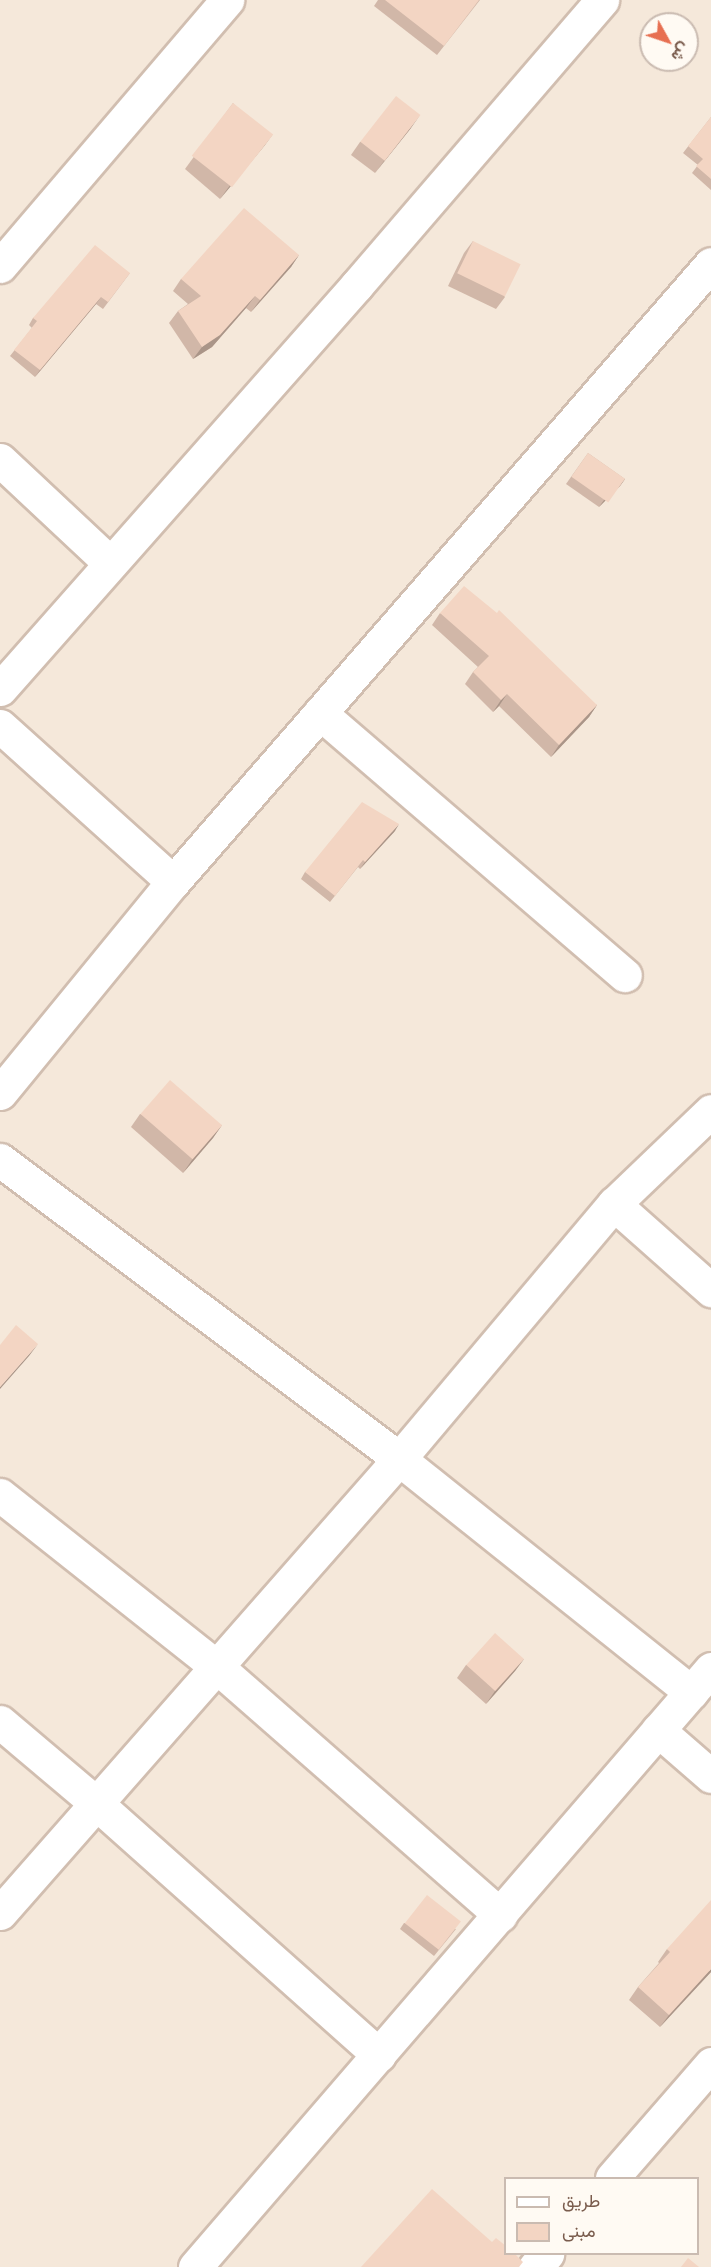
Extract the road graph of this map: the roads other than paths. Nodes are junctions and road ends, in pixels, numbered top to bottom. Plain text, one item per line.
1 (227, 0) edge
2 (602, 0) edge
3 (711, 264) edge
4 (0, 266) edge
5 (0, 460) edge
6 (110, 563) junction
7 (0, 689) edge
8 (320, 713) junction
9 (0, 726) edge
10 (173, 882) junction
11 (625, 975) dead end
12 (0, 1093) edge
13 (711, 1111) edge
14 (0, 1160) edge
15 (614, 1204) junction
16 (711, 1290) edge
17 (399, 1459) junction
18 (0, 1495) edge
19 (216, 1666) junction
20 (701, 1680) edge
21 (0, 1722) edge
22 (658, 1730) junction
23 (711, 1776) edge
24 (96, 1803) junction
25 (0, 1913) edge
26 (500, 1915) junction
27 (378, 2055) junction
28 (711, 2064) edge
29 (613, 2177) edge
30 (545, 2255) edge
31 (195, 2267) edge
32 (535, 2267) edge

1 - 4 street
2 - 6 street
3 - 8 street
5 - 6 street
6 - 7 street
8 - 10 street
8 - 11 street
9 - 10 street
10 - 12 street
13 - 15 street
14 - 17 street
15 - 16 street
15 - 17 street
17 - 19 street
17 - 20 street
18 - 19 street
19 - 24 street
19 - 26 street
20 - 22 street
21 - 24 street
22 - 23 street
22 - 26 street
24 - 25 street
24 - 27 street
26 - 27 street
27 - 31 street
28 - 29 street
30 - 32 street

